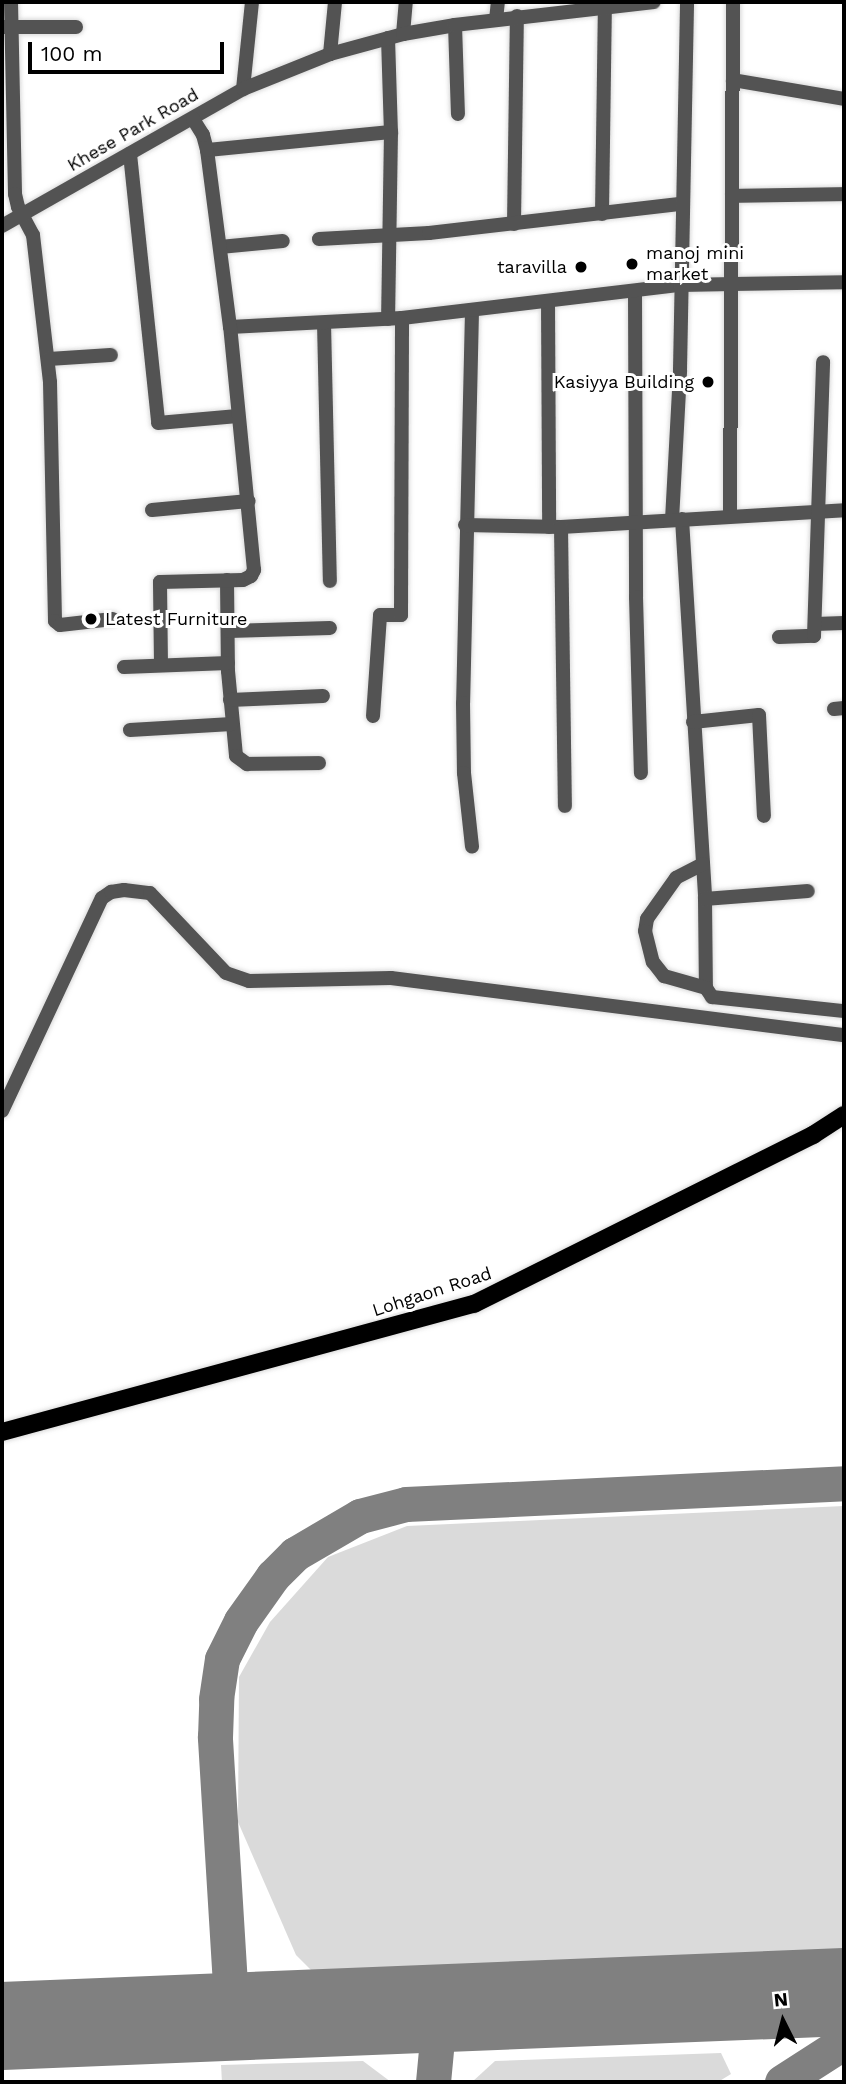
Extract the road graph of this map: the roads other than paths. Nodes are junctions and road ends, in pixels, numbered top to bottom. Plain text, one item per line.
1 (11, 2) edge
2 (252, 2) edge
3 (335, 2) edge
4 (406, 2) edge
5 (498, 2) edge
6 (654, 2) edge
7 (687, 2) edge
8 (733, 2) edge
9 (588, 5) edge
10 (605, 6) junction
11 (517, 16) junction
12 (496, 20) junction
13 (456, 25) junction
14 (7, 27) edge
15 (76, 27) dead end
16 (403, 34) junction
17 (388, 38) junction
18 (330, 54) junction
19 (733, 80) junction
20 (243, 89) junction
21 (844, 99) edge
22 (458, 114) dead end
23 (193, 119) junction
24 (391, 132) junction
25 (207, 150) junction
26 (130, 154) junction
27 (844, 194) edge
28 (732, 196) junction
29 (681, 204) junction
30 (602, 214) junction
31 (24, 215) junction
32 (514, 224) junction
33 (2, 226) edge
34 (390, 236) junction
35 (319, 239) dead end
36 (283, 241) dead end
37 (220, 247) junction
38 (731, 282) junction
39 (844, 282) edge
40 (680, 285) junction
41 (635, 291) junction
42 (548, 302) junction
43 (472, 311) junction
44 (395, 318) junction
45 (324, 323) junction
46 (230, 327) junction
47 (111, 355) dead end
48 (48, 359) junction
49 (823, 362) dead end
50 (238, 416) junction
51 (249, 501) junction
52 (152, 510) dead end
53 (819, 510) junction
54 (844, 510) edge
55 (730, 515) junction
56 (677, 520) junction
57 (636, 522) junction
58 (465, 525) junction
59 (555, 527) junction
60 (227, 580) junction
61 (330, 581) dead end
62 (113, 619) dead end
63 (815, 624) junction
64 (844, 624) edge
65 (330, 628) dead end
66 (229, 631) junction
67 (779, 637) dead end
68 (228, 663) junction
69 (161, 665) junction
70 (124, 667) dead end
71 (323, 696) dead end
72 (230, 700) junction
73 (373, 716) dead end
74 (693, 722) junction
75 (232, 724) junction
76 (130, 730) dead end
77 (319, 763) dead end
78 (641, 773) dead end
79 (565, 806) dead end
80 (764, 816) dead end
81 (472, 847) dead end
82 (703, 864) junction
83 (808, 891) dead end
84 (705, 899) junction
85 (706, 988) junction
86 (844, 1012) edge
87 (844, 1035) edge
88 (2, 1111) edge
89 (844, 1115) edge
90 (2, 1432) edge

1 - 14 street
2 - 20 street
3 - 18 street
4 - 16 street
5 - 12 street
6 - 10 street, Khese Park Road
7 - 29 street
8 - 19 street
9 - 10 street, Khese Park Road
9 - 11 street, Khese Park Road
10 - 30 street
11 - 12 street, Khese Park Road
11 - 32 street
12 - 13 street, Khese Park Road
13 - 16 street, Khese Park Road
13 - 22 street
14 - 15 street
14 - 31 street
16 - 17 street, Khese Park Road
17 - 18 street, Khese Park Road
17 - 24 street
18 - 20 street, Khese Park Road
19 - 21 street
19 - 28 street
20 - 23 street, Khese Park Road
23 - 25 street
23 - 26 street, Khese Park Road
24 - 25 street
24 - 34 street
25 - 37 street
26 - 31 street, Khese Park Road
26 - 50 street
27 - 28 street
28 - 38 street
29 - 30 street
29 - 40 street
30 - 32 street
31 - 33 street, Khese Park Road
31 - 48 street
32 - 34 street
34 - 35 street
34 - 44 street
36 - 37 street
37 - 46 street
38 - 39 street
38 - 40 street
38 - 55 street
40 - 41 street
40 - 56 street
41 - 42 street
41 - 57 street
42 - 43 street
42 - 59 street
43 - 44 street
43 - 58 street
44 - 45 street
44 - 73 street
45 - 46 street
45 - 61 street
46 - 50 street
47 - 48 street
48 - 62 street
49 - 53 street
50 - 51 street
51 - 52 street
51 - 60 street
53 - 54 street
53 - 55 street
53 - 63 street
55 - 56 street
56 - 57 street
56 - 74 street
57 - 59 street
57 - 78 street
58 - 59 street
58 - 81 street
59 - 79 street
60 - 66 street
60 - 69 street
63 - 64 street
63 - 67 street
65 - 66 street
66 - 68 street
68 - 69 street
68 - 72 street
69 - 70 street
71 - 72 street
72 - 75 street
74 - 80 street
74 - 82 street
75 - 76 street
75 - 77 street
82 - 84 street
82 - 85 street
83 - 84 street
84 - 85 street
85 - 86 street
87 - 88 street
89 - 90 main road, Lohgaon Road

